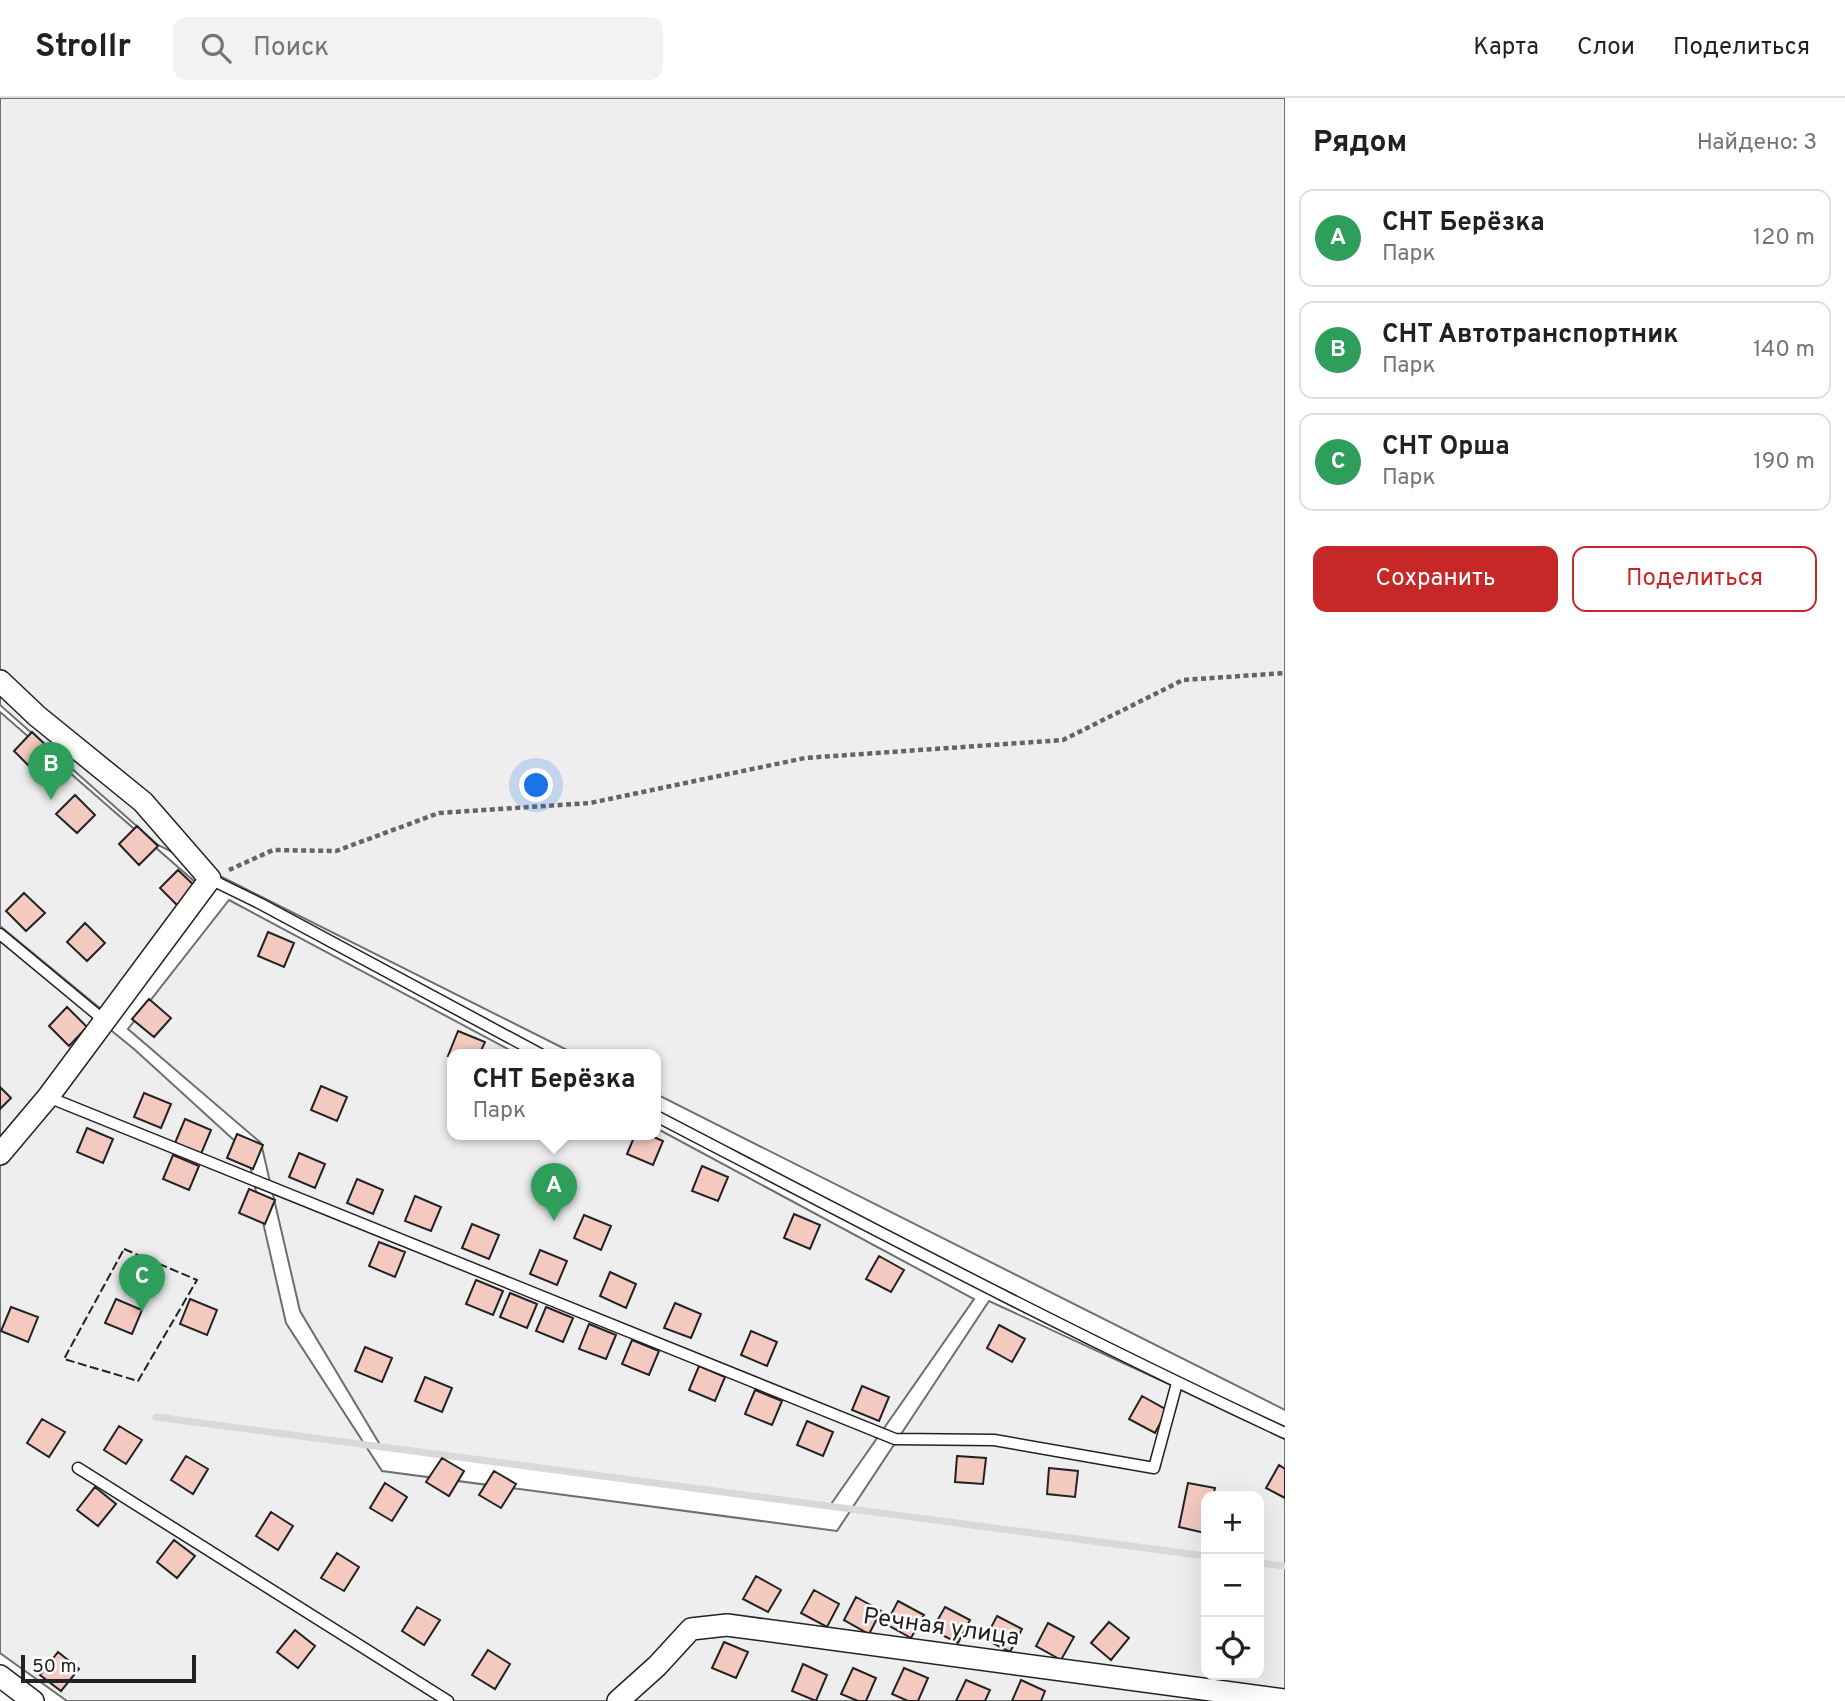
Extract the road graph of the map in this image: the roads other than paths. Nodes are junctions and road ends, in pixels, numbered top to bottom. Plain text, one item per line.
1 (0, 681) edge
2 (209, 879) junction
3 (0, 934) edge
4 (105, 1021) junction
5 (531, 1049) edge
6 (48, 1097) junction
7 (661, 1119) edge
8 (0, 1154) edge
9 (1177, 1383) junction
10 (1285, 1433) edge
11 (78, 1468) dead end
12 (0, 1676) edge
13 (1285, 1700) edge
14 (33, 1701) edge
15 (448, 1701) edge
16 (618, 1701) edge

1 - 2 street
2 - 4 street
2 - 5 lane
3 - 4 lane
4 - 6 street
6 - 8 street
6 - 9 lane
7 - 9 lane
9 - 10 lane
11 - 15 lane
12 - 14 street
13 - 16 street, Речная улица

